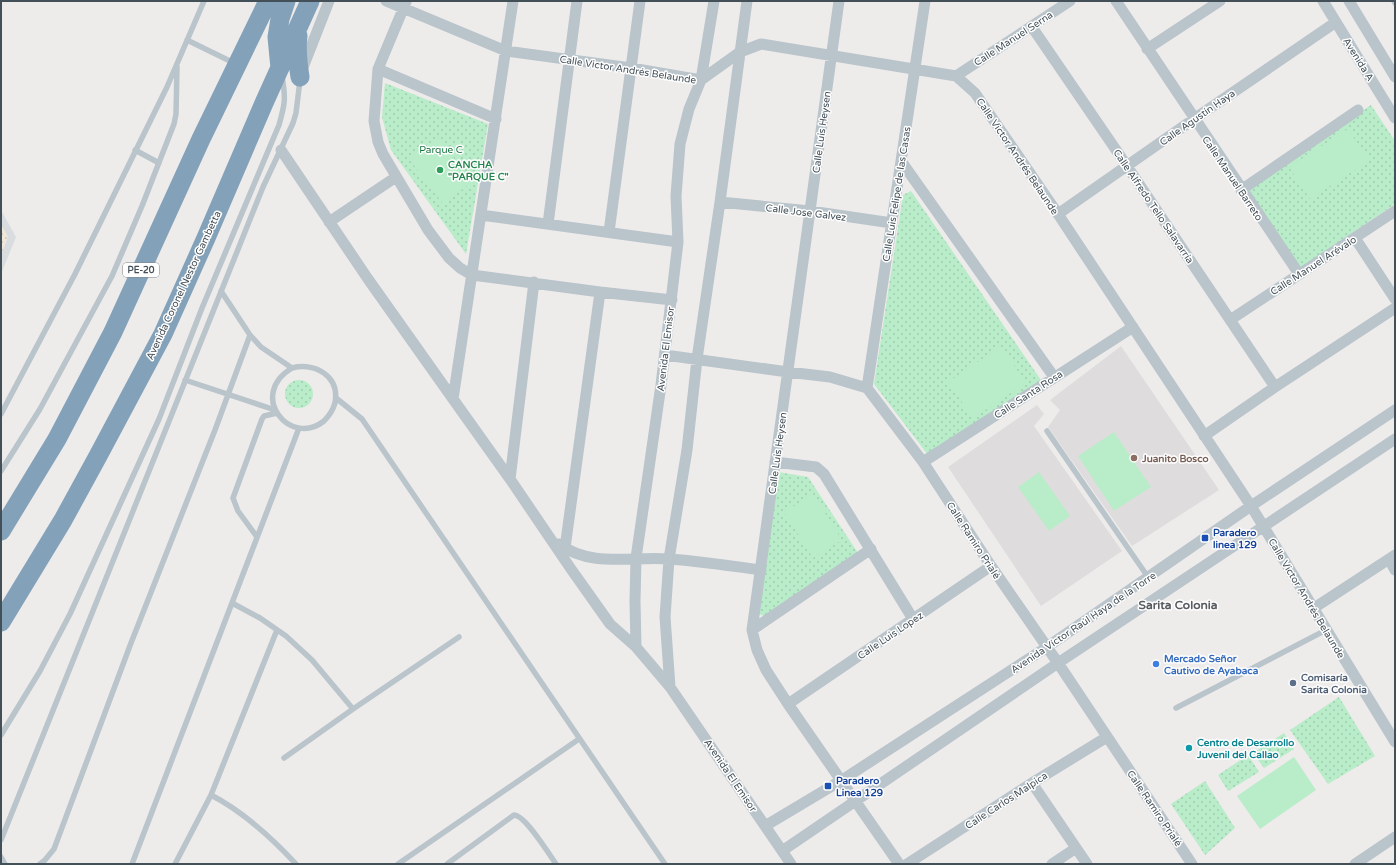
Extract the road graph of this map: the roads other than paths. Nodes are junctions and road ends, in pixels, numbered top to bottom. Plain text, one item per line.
1 (204, 1) edge
2 (268, 1) edge
3 (286, 1) edge
4 (310, 1) edge
5 (329, 1) edge
6 (386, 1) edge
7 (513, 1) edge
8 (577, 1) edge
9 (640, 1) edge
10 (714, 1) edge
11 (747, 1) edge
12 (839, 1) edge
13 (925, 1) edge
14 (1070, 1) edge
15 (1116, 1) edge
16 (1220, 1) edge
17 (1323, 1) edge
18 (1349, 1) edge
19 (405, 4) edge
20 (1336, 22) junction
21 (300, 25) junction
22 (1032, 27) junction
23 (187, 40) junction
24 (1147, 49) junction
25 (506, 51) junction
26 (740, 52) junction
27 (832, 56) junction
28 (568, 59) junction
29 (177, 65) junction
30 (238, 65) junction
31 (631, 68) junction
32 (280, 69) junction
33 (378, 69) junction
34 (915, 69) junction
35 (956, 76) junction
36 (300, 77) junction
37 (1395, 77) edge
38 (701, 80) junction
39 (1358, 110) dead end
40 (1395, 118) edge
41 (496, 119) junction
42 (1194, 119) junction
43 (135, 150) junction
44 (281, 150) junction
45 (901, 161) junction
46 (159, 163) junction
47 (1127, 166) junction
48 (396, 177) junction
49 (1241, 190) junction
50 (720, 202) junction
51 (810, 211) junction
52 (1395, 211) edge
53 (1058, 214) junction
54 (481, 215) junction
55 (329, 222) junction
56 (892, 223) junction
57 (548, 224) junction
58 (609, 232) junction
59 (1355, 238) junction
60 (678, 242) junction
61 (472, 274) junction
62 (1299, 274) junction
63 (534, 282) junction
64 (221, 291) junction
65 (600, 292) junction
66 (1395, 298) edge
67 (672, 300) junction
68 (1395, 308) edge
69 (1230, 320) junction
70 (1133, 327) junction
71 (250, 335) junction
72 (665, 355) junction
73 (697, 359) junction
74 (292, 368) junction
75 (788, 372) junction
76 (1054, 377) junction
77 (185, 380) junction
78 (1275, 387) junction
79 (866, 388) junction
80 (228, 394) junction
81 (336, 398) junction
82 (453, 399) junction
83 (1395, 410) edge
84 (276, 411) junction
85 (1, 414) edge
86 (299, 428) junction
87 (1047, 431) dead end
88 (1204, 436) junction
89 (1395, 439) edge
90 (775, 462) junction
91 (922, 462) junction
92 (1, 471) edge
93 (510, 479) junction
94 (1251, 506) junction
95 (1264, 527) junction
96 (1, 531) edge
97 (257, 536) junction
98 (550, 538) junction
99 (565, 548) junction
100 (871, 549) junction
101 (1392, 557) edge
102 (636, 558) junction
103 (669, 559) junction
104 (991, 566) junction
105 (761, 570) junction
106 (1395, 570) edge
107 (1148, 577) junction
108 (232, 603) junction
109 (1314, 608) junction
110 (914, 619) junction
111 (1, 622) edge
112 (277, 630) junction
113 (752, 630) junction
114 (1326, 630) junction
115 (460, 637) dead end
116 (636, 647) junction
117 (1047, 647) junction
118 (1058, 663) junction
119 (670, 687) junction
120 (788, 704) junction
121 (1176, 708) dead end
122 (353, 709) junction
123 (1, 735) edge
124 (1107, 737) junction
125 (579, 739) junction
126 (1395, 742) edge
127 (284, 758) dead end
128 (842, 780) junction
129 (1032, 783) junction
130 (211, 795) junction
131 (856, 802) junction
132 (765, 826) junction
133 (1395, 837) edge
134 (1, 840) edge
135 (1076, 848) junction
136 (782, 851) junction
137 (1, 857) edge
138 (5, 864) edge
139 (40, 864) edge
140 (132, 864) edge
141 (175, 864) edge
142 (296, 864) edge
143 (398, 864) edge
144 (447, 864) edge
145 (556, 864) edge
146 (665, 864) edge
147 (791, 864) edge
148 (899, 864) edge
149 (907, 864) edge
150 (1052, 864) edge
151 (1087, 864) edge
152 (1192, 864) edge
153 (1355, 864) edge

1 - 23 lane
2 - 30 highway, PE-20
3 - 32 highway
4 - 21 highway, Avenida Coronel Nestor Gambetta
5 - 36 street
6 - 19 street, Calle Victor Andrés Belaunde
7 - 25 street
8 - 28 street
9 - 31 street
10 - 38 street, Avenida El Emisor
11 - 26 street
12 - 27 street, Calle Luis Heysen
13 - 34 street, Calle Luis Felipe de las Casas
14 - 22 street, Calle Manuel Serna
15 - 24 street, Calle Manuel Barreto
16 - 24 street
17 - 20 street, Avenida A
18 - 37 street
19 - 25 street, Calle Victor Andrés Belaunde
19 - 33 street
20 - 40 street, Avenida A
20 - 42 street, Calle Agustín Haya
21 - 32 highway, Avenida Coronel Nestor Gambetta
21 - 36 highway
22 - 35 street, Calle Manuel Serna
22 - 47 street, Calle Alfredo Tello Salavarría
23 - 29 lane
23 - 30 lane
24 - 42 street, Calle Manuel Barreto
25 - 28 street, Calle Victor Andrés Belaunde
25 - 41 street
26 - 27 street, Calle Victor Andrés Belaunde
26 - 38 street, Calle Victor Andrés Belaunde
26 - 50 street
27 - 34 street, Calle Victor Andrés Belaunde
27 - 51 street, Calle Luis Heysen
28 - 31 street, Calle Victor Andrés Belaunde
28 - 57 street
29 - 43 lane
29 - 46 lane
30 - 96 highway, PE-20
31 - 38 street, Calle Victor Andrés Belaunde
31 - 58 street
32 - 111 highway, Avenida Coronel Nestor Gambetta
32 - 123 lane
33 - 41 street
33 - 48 street
34 - 35 street, Calle Victor Andrés Belaunde
34 - 45 street, Calle Luis Felipe de las Casas
35 - 53 street, Calle Victor Andrés Belaunde
36 - 44 lane
38 - 60 street, Avenida El Emisor
39 - 49 street
41 - 54 street
42 - 47 street, Calle Agustín Haya
42 - 49 street, Calle Manuel Barreto
43 - 46 lane
43 - 85 lane
44 - 55 street
44 - 64 lane
45 - 56 street, Calle Luis Felipe de las Casas
45 - 76 street
46 - 92 lane
47 - 53 street, Calle Agustín Haya
47 - 69 street, Calle Alfredo Tello Salavarría
48 - 55 street
48 - 61 street
49 - 62 street, Calle Manuel Barreto
50 - 51 street, Calle Jose Galvez
50 - 73 street
51 - 56 street, Calle Jose Galvez
51 - 75 street, Calle Luis Heysen
52 - 59 street, Calle Manuel Arévalo
53 - 70 street, Calle Victor Andrés Belaunde
54 - 57 street
54 - 61 street
55 - 82 street
56 - 79 street, Calle Luis Felipe de las Casas
57 - 58 street
58 - 60 street
59 - 62 street, Calle Manuel Arévalo
59 - 66 street
60 - 67 street, Avenida El Emisor
61 - 63 street
61 - 82 street
62 - 69 street, Calle Manuel Arévalo
63 - 65 street
63 - 93 street
64 - 71 lane
64 - 77 lane
65 - 67 street
65 - 99 street
67 - 72 street, Avenida El Emisor
68 - 78 street
69 - 78 street, Calle Alfredo Tello Salavarría
70 - 76 street, Calle Santa Rosa
70 - 88 street, Calle Victor Andrés Belaunde
71 - 74 lane
71 - 80 lane
72 - 73 street
72 - 102 street, Avenida El Emisor
73 - 75 street
73 - 103 street
74 - 81 lane
74 - 84 lane
75 - 79 street
75 - 90 street, Calle Luis Heysen
76 - 91 street, Calle Santa Rosa
77 - 80 lane
77 - 134 lane
78 - 88 street
79 - 91 street, Calle Ramiro Prialé
80 - 84 lane
80 - 139 lane
81 - 86 lane
81 - 125 lane
82 - 93 street
83 - 94 street, Avenida Víctor Raúl Haya de la Torre
84 - 86 lane
84 - 97 lane
86 - 97 lane
87 - 107 lane
88 - 94 street, Calle Victor Andrés Belaunde
89 - 95 street, Avenida Víctor Raúl Haya de la Torre
90 - 100 street
90 - 105 street, Calle Luis Heysen
91 - 104 street, Calle Ramiro Prialé
93 - 98 street
94 - 95 street, Calle Victor Andrés Belaunde
94 - 107 street, Avenida Víctor Raúl Haya de la Torre
95 - 109 street, Calle Victor Andrés Belaunde
95 - 118 street, Avenida Víctor Raúl Haya de la Torre
97 - 108 lane
98 - 99 street
98 - 116 street
99 - 102 street
100 - 110 street
100 - 113 street
101 - 106 street
101 - 109 street
102 - 103 street
102 - 116 street, Avenida El Emisor
103 - 105 street
103 - 119 street
104 - 110 street, Calle Luis Lopez
104 - 117 street, Calle Ramiro Prialé
105 - 113 street, Calle Luis Heysen
107 - 117 street, Avenida Víctor Raúl Haya de la Torre
108 - 112 lane
108 - 140 lane
109 - 114 street, Calle Victor Andrés Belaunde
110 - 120 street, Calle Luis Lopez
112 - 122 lane
112 - 130 lane
113 - 120 street, Calle Luis Heysen
114 - 121 lane
114 - 126 street, Calle Victor Andrés Belaunde
115 - 122 lane
116 - 119 street, Avenida El Emisor
117 - 118 street, Calle Ramiro Prialé
117 - 128 street, Avenida Víctor Raúl Haya de la Torre
118 - 124 street, Calle Ramiro Prialé
118 - 131 street, Avenida Víctor Raúl Haya de la Torre
119 - 132 street, Avenida El Emisor
120 - 128 street, Calle Luis Heysen
122 - 127 lane
124 - 129 street, Calle Carlos Malpica
124 - 152 street, Calle Ramiro Prialé
125 - 143 lane
125 - 146 lane
128 - 131 street, Calle Luis Heysen
128 - 132 street, Avenida Víctor Raúl Haya de la Torre
129 - 135 street
129 - 149 street, Calle Carlos Malpica
130 - 141 lane
130 - 142 lane
131 - 136 street, Avenida Víctor Raúl Haya de la Torre
131 - 148 street, Calle Luis Heysen
132 - 136 street, Avenida El Emisor
133 - 153 street
135 - 150 street
135 - 151 street
136 - 147 street, Avenida El Emisor
137 - 138 lane
144 - 145 lane

